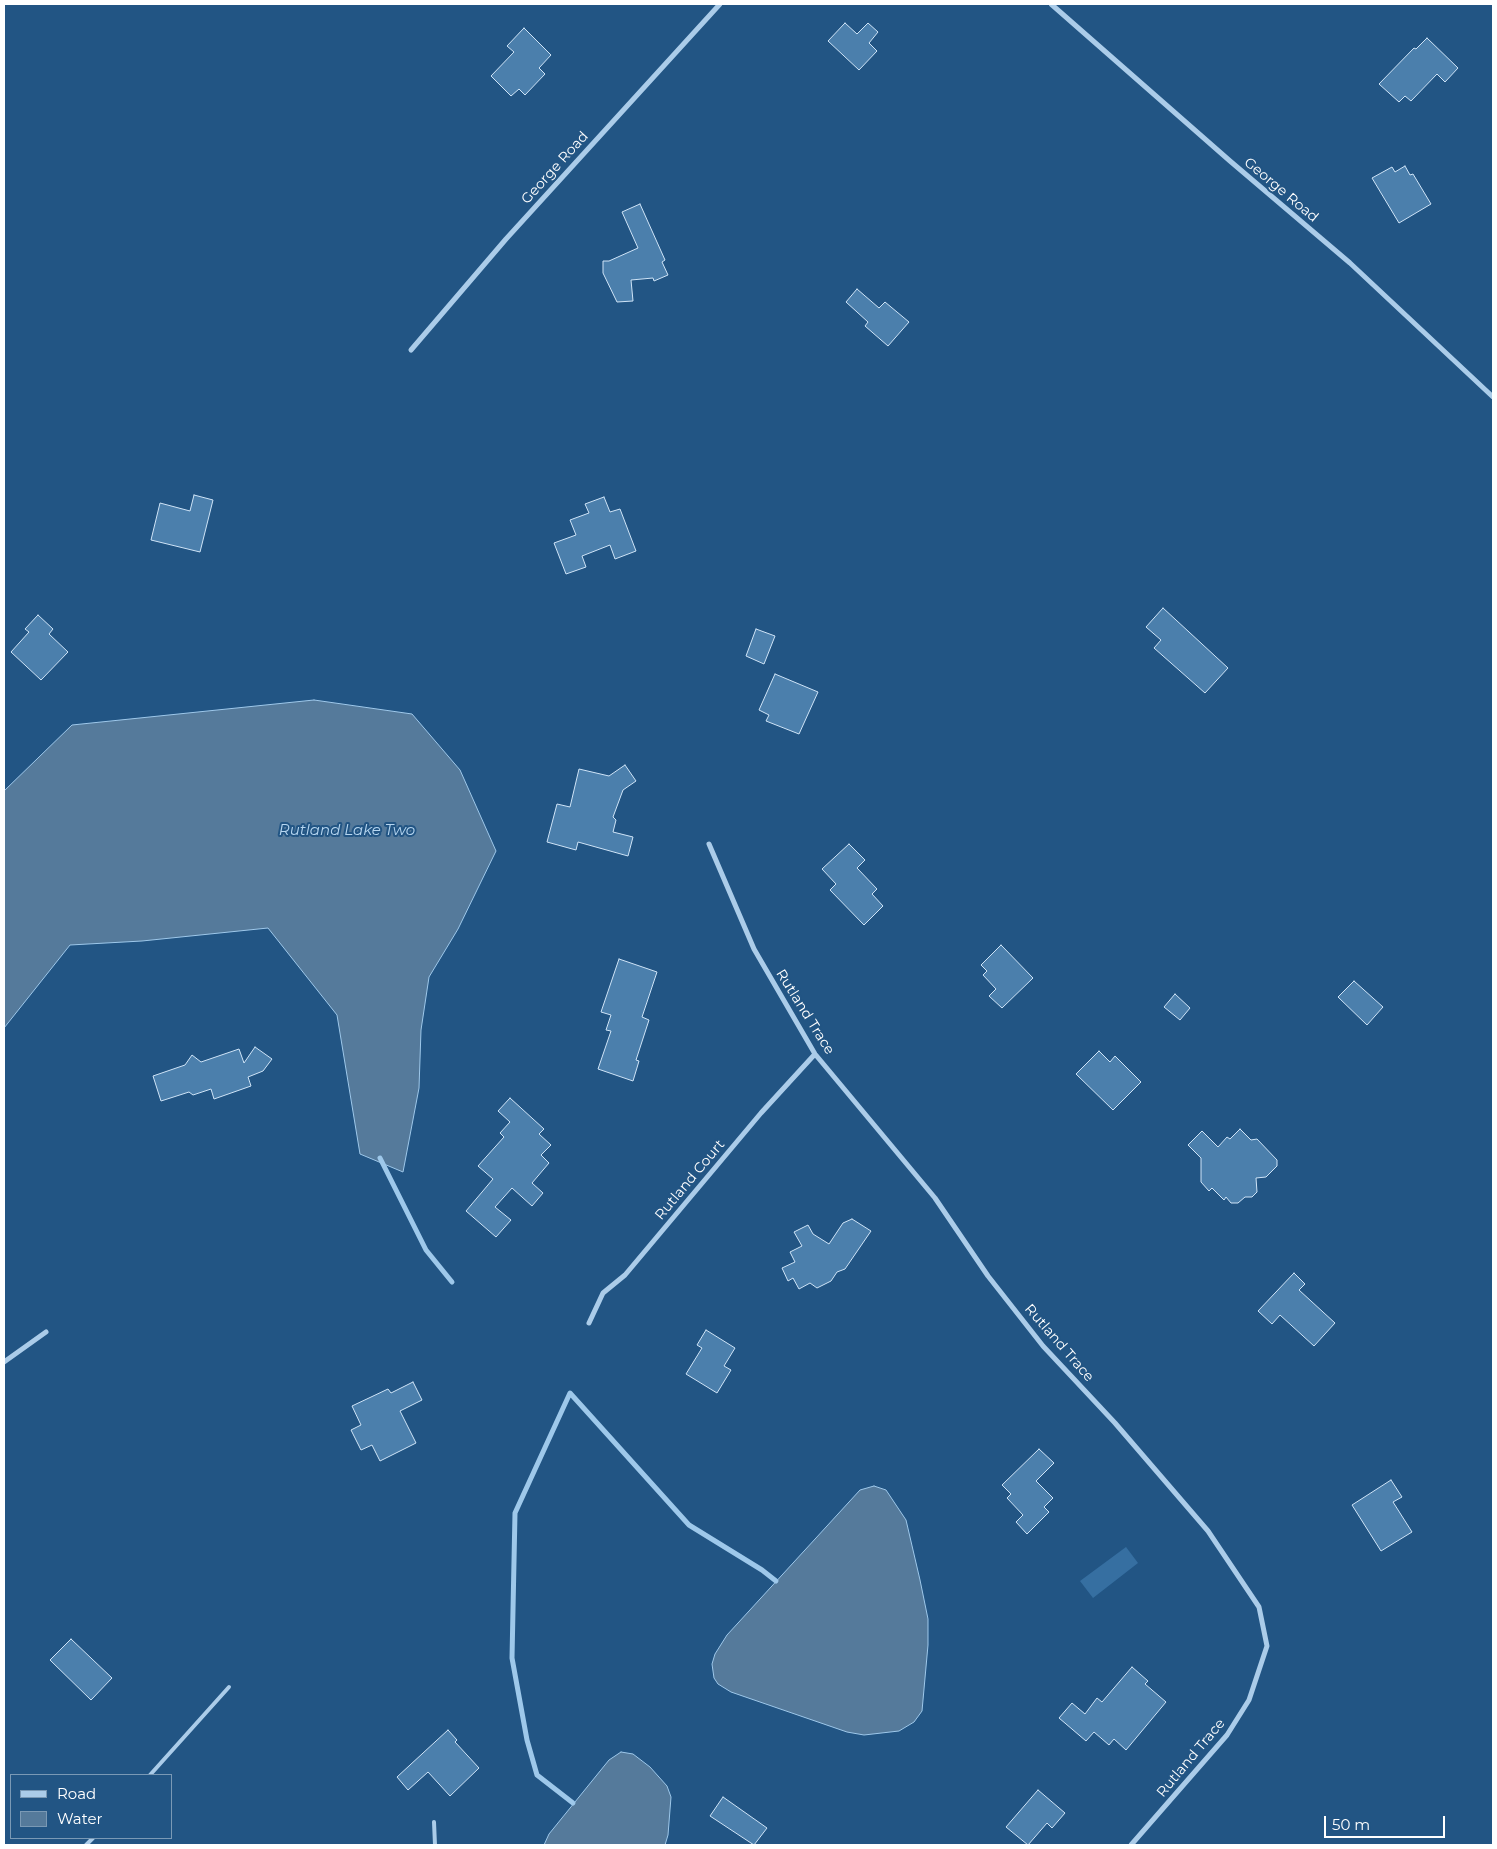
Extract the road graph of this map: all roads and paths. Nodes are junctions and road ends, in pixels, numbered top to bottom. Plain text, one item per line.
1 (720, 4) edge
2 (1051, 4) edge
3 (411, 350) dead end
4 (1493, 397) edge
5 (709, 844) dead end
6 (815, 1054) junction
7 (589, 1323) dead end
8 (46, 1332) dead end
9 (4, 1362) edge
10 (229, 1687) dead end
11 (151, 1774) edge
12 (434, 1822) dead end
13 (435, 1845) edge
14 (1131, 1845) edge

1 - 3 street, George Road
2 - 4 street, George Road
5 - 6 street, Rutland Trace
6 - 7 street, Rutland Court
6 - 14 street, Rutland Trace
8 - 9 street
10 - 11 lane
12 - 13 lane

